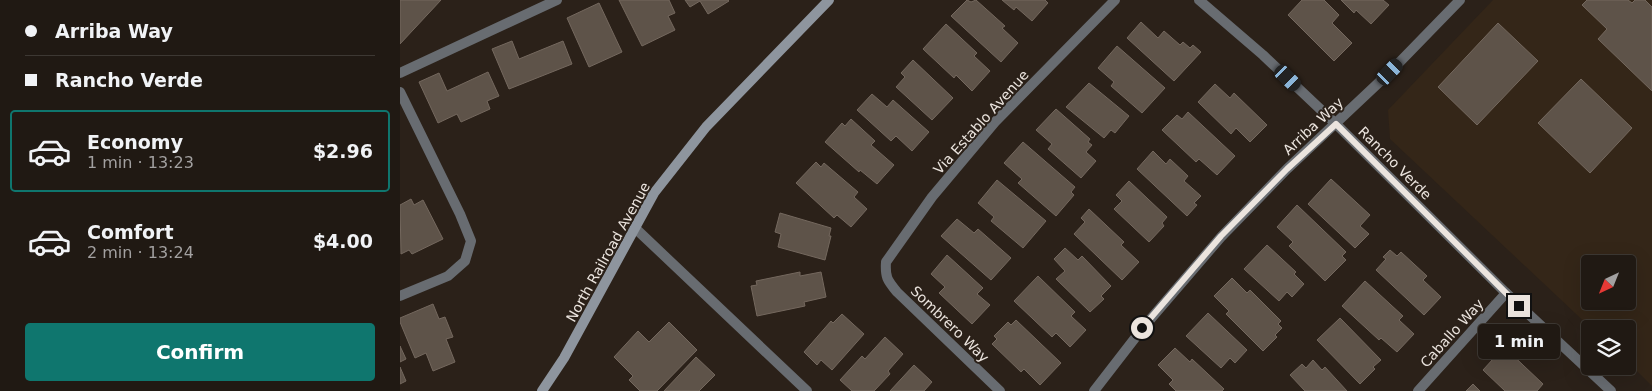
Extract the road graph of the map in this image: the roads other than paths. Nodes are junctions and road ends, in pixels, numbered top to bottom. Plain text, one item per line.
1 (557, 0) edge
2 (829, 0) edge
3 (1115, 0) edge
4 (1199, 0) edge
5 (1460, 0) edge
6 (400, 73) edge
7 (400, 92) edge
8 (1336, 124) junction
9 (636, 228) junction
10 (885, 274) joint
11 (1506, 293) junction
12 (400, 296) edge
13 (542, 391) edge
14 (806, 391) edge
15 (1000, 391) edge
16 (1094, 391) edge
17 (1418, 391) edge
18 (1611, 391) edge

1 - 6 street
2 - 9 street, North Railroad Avenue
3 - 10 street, Via Establo Avenue
4 - 8 street, Rancho Verde
5 - 8 street, Arriba Way
7 - 12 street
8 - 11 street, Rancho Verde
8 - 16 street, Arriba Way
9 - 13 street, North Railroad Avenue
9 - 14 street
10 - 15 street, Sombrero Way
11 - 17 street, Caballo Way
11 - 18 street, Rancho Verde

